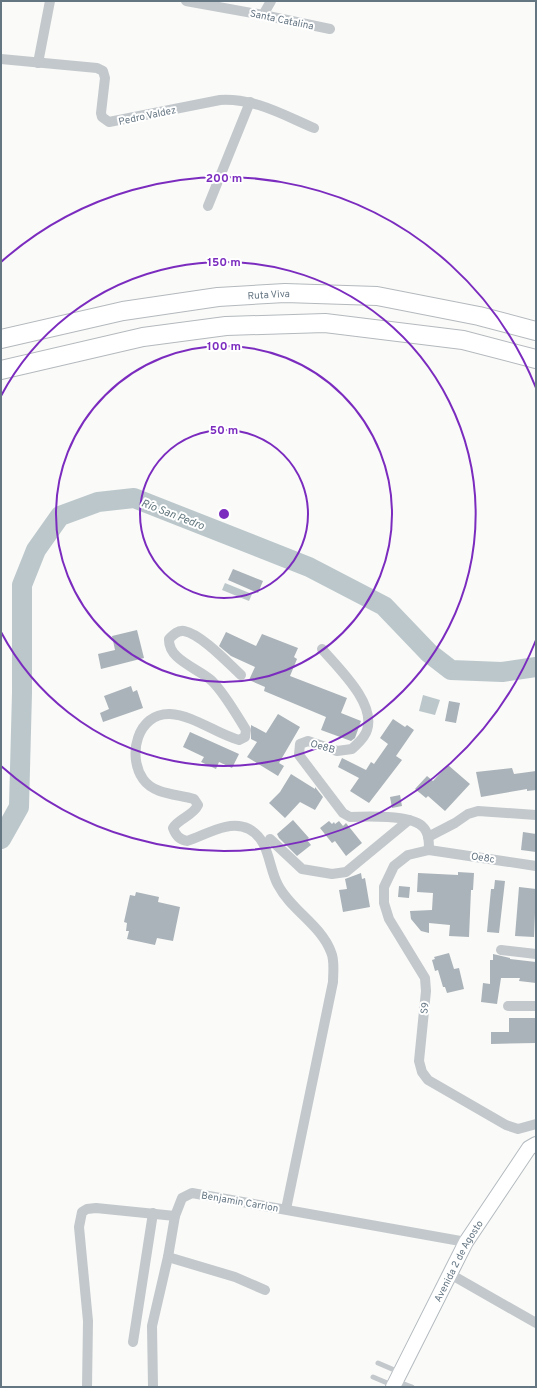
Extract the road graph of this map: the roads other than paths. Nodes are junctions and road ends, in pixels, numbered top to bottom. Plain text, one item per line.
1 (50, 1) edge
2 (186, 1) edge
3 (271, 1) edge
4 (263, 15) junction
5 (330, 29) dead end
6 (1, 59) edge
7 (38, 63) junction
8 (250, 102) junction
9 (314, 128) dead end
10 (208, 206) dead end
11 (536, 331) edge
12 (3, 338) edge
13 (536, 359) edge
14 (1, 370) edge
15 (322, 649) dead end
16 (241, 674) dead end
17 (536, 815) edge
18 (409, 820) junction
19 (428, 837) junction
20 (270, 838) dead end
21 (430, 850) junction
22 (536, 866) edge
23 (501, 950) dead end
24 (536, 954) edge
25 (508, 1006) dead end
26 (536, 1006) edge
27 (536, 1124) edge
28 (536, 1144) edge
29 (286, 1209) junction
30 (153, 1213) junction
31 (175, 1216) junction
32 (466, 1242) junction
33 (168, 1257) junction
34 (450, 1274) junction
35 (265, 1290) dead end
36 (536, 1323) edge
37 (133, 1342) dead end
38 (378, 1363) dead end
39 (373, 1377) dead end
40 (396, 1382) edge
41 (87, 1387) edge
42 (153, 1387) edge
43 (412, 1387) edge

1 - 7 street
2 - 4 street, Santa Catalina
3 - 4 street
4 - 5 street, Santa Catalina
6 - 7 street, Pedro Valdez
7 - 8 street, Pedro Valdez
8 - 9 street, Pedro Valdez
8 - 10 street
11 - 12 highway, Ruta Viva
13 - 14 highway
15 - 18 street, Oe8B
16 - 29 street
17 - 19 street
18 - 19 street
18 - 20 street
19 - 21 street
21 - 22 street, Oe8c
21 - 27 street, S9
23 - 24 street
25 - 26 street
28 - 32 main road, Avenida 2 de Agosto
29 - 31 street, Benjamin Carrion
29 - 32 street, Benjamin Carrion
30 - 31 street
30 - 37 street
30 - 41 street
31 - 33 street, Benjamin Carrion
32 - 34 main road, Avenida 2 de Agosto
33 - 35 street
33 - 42 street, Benjamin Carrion
34 - 36 street
34 - 40 main road, Avenida 2 de Agosto
38 - 40 lane
39 - 40 lane
40 - 43 lane

